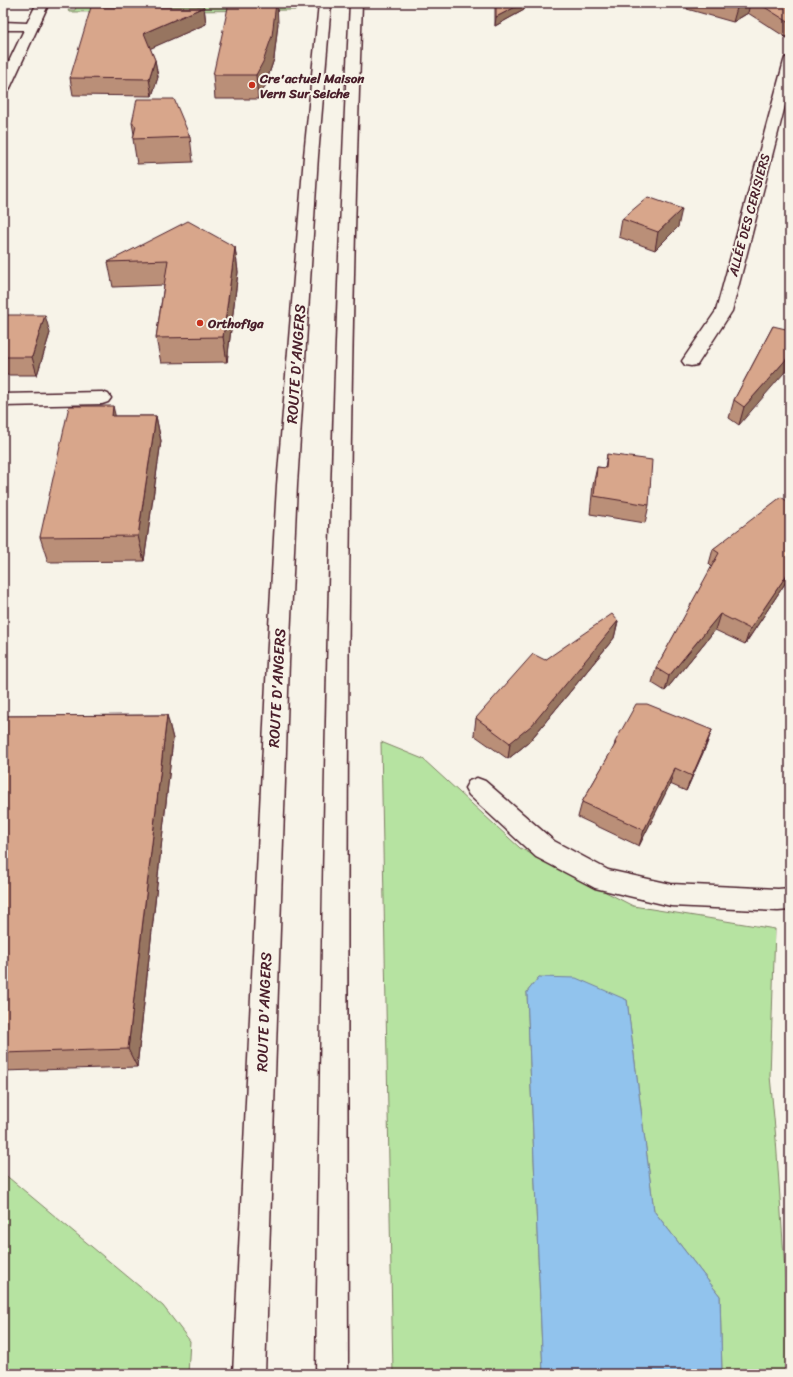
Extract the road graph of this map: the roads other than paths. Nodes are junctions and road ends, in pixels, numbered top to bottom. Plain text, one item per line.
1 (43, 3) edge
2 (325, 3) edge
3 (356, 3) edge
4 (312, 9) dead end
5 (3, 26) edge
6 (32, 27) junction
7 (321, 35) junction
8 (790, 61) edge
9 (4, 86) edge
10 (691, 362) dead end
11 (102, 398) dead end
12 (3, 400) edge
13 (477, 788) dead end
14 (790, 899) edge
15 (249, 1374) edge
16 (332, 1374) edge

1 - 6 main road
2 - 7 main road, ROUTE D'ANGERS
3 - 16 main road
4 - 7 main road
5 - 6 main road
6 - 9 main road
7 - 15 main road, ROUTE D'ANGERS
8 - 10 main road, ALLÉE DES CERISIERS
11 - 12 main road
13 - 14 main road

